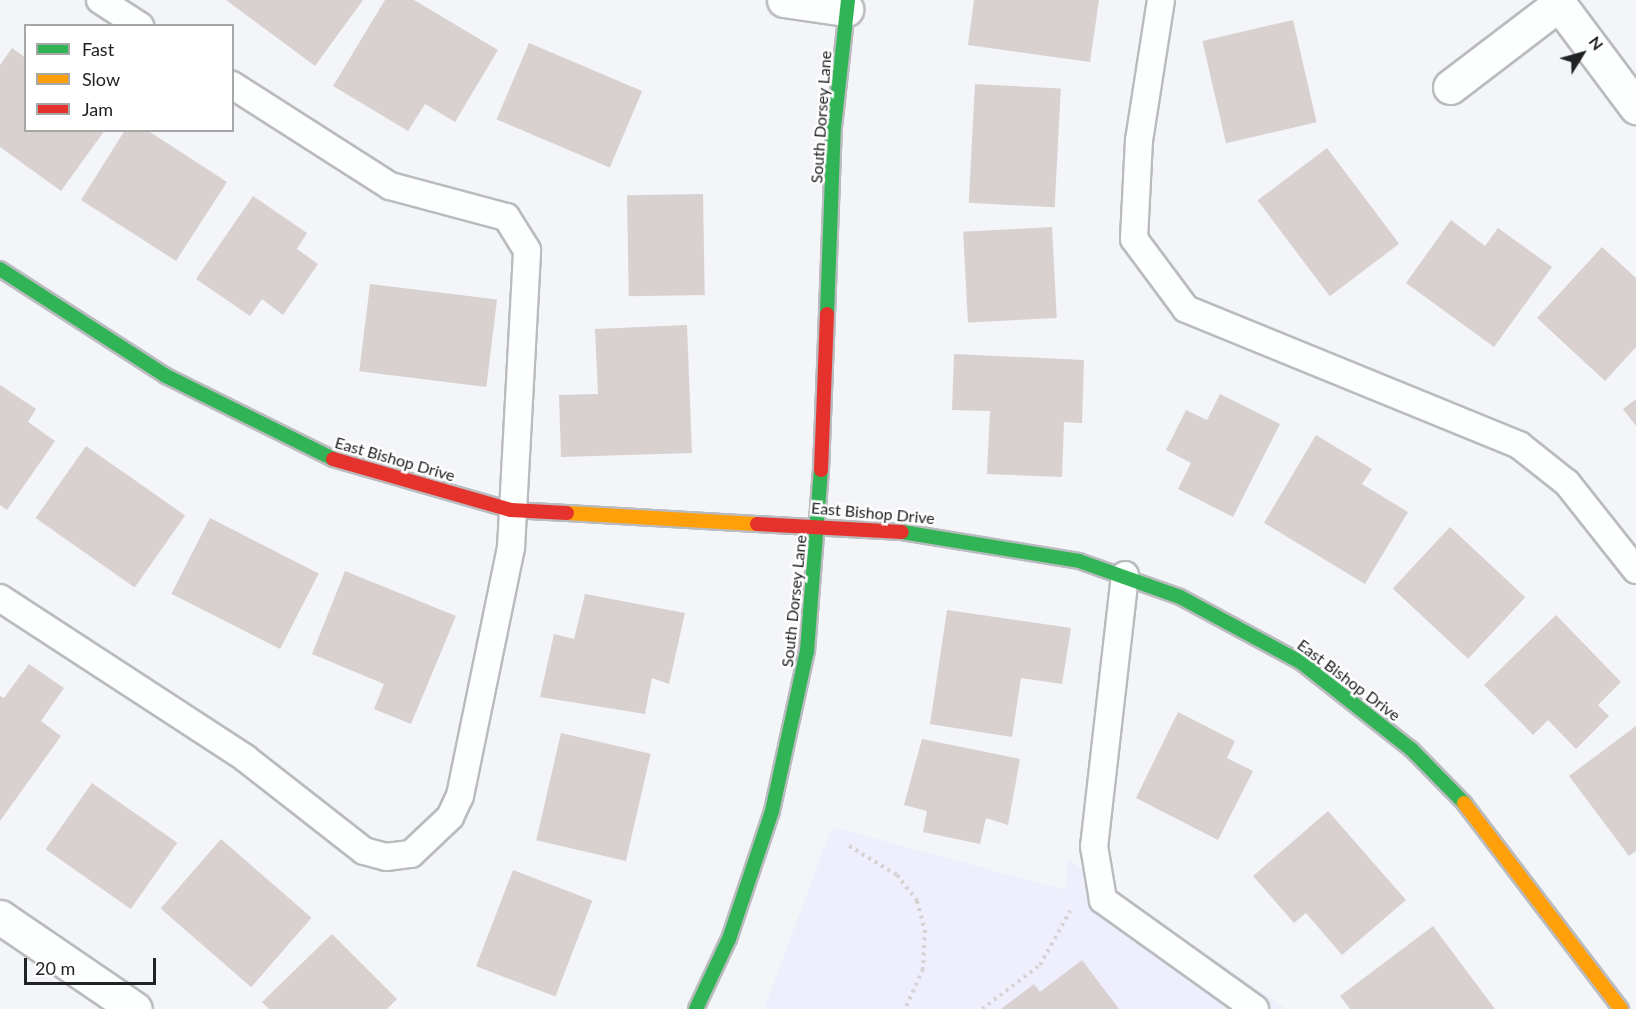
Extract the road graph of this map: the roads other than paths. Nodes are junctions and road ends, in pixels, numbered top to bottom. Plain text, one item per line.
1 (100, 0) edge
2 (784, 0) edge
3 (1161, 0) edge
4 (1557, 2) edge
5 (847, 4) edge
6 (137, 24) edge
7 (234, 86) edge
8 (1450, 87) dead end
9 (1636, 107) edge
10 (0, 269) edge
11 (511, 510) junction
12 (819, 524) junction
13 (1636, 570) edge
14 (1125, 575) junction
15 (0, 598) edge
16 (0, 916) edge
17 (135, 1009) edge
18 (696, 1009) edge
19 (1255, 1009) edge
20 (1621, 1009) edge

1 - 6 lane
2 - 5 street
3 - 13 lane
4 - 8 street
4 - 9 street
5 - 12 street, South Dorsey Lane
7 - 11 lane
10 - 11 street, East Bishop Drive
11 - 12 street, East Bishop Drive
11 - 15 lane
12 - 14 street, East Bishop Drive
12 - 18 street, South Dorsey Lane
14 - 19 lane
14 - 20 street, East Bishop Drive
16 - 17 street

